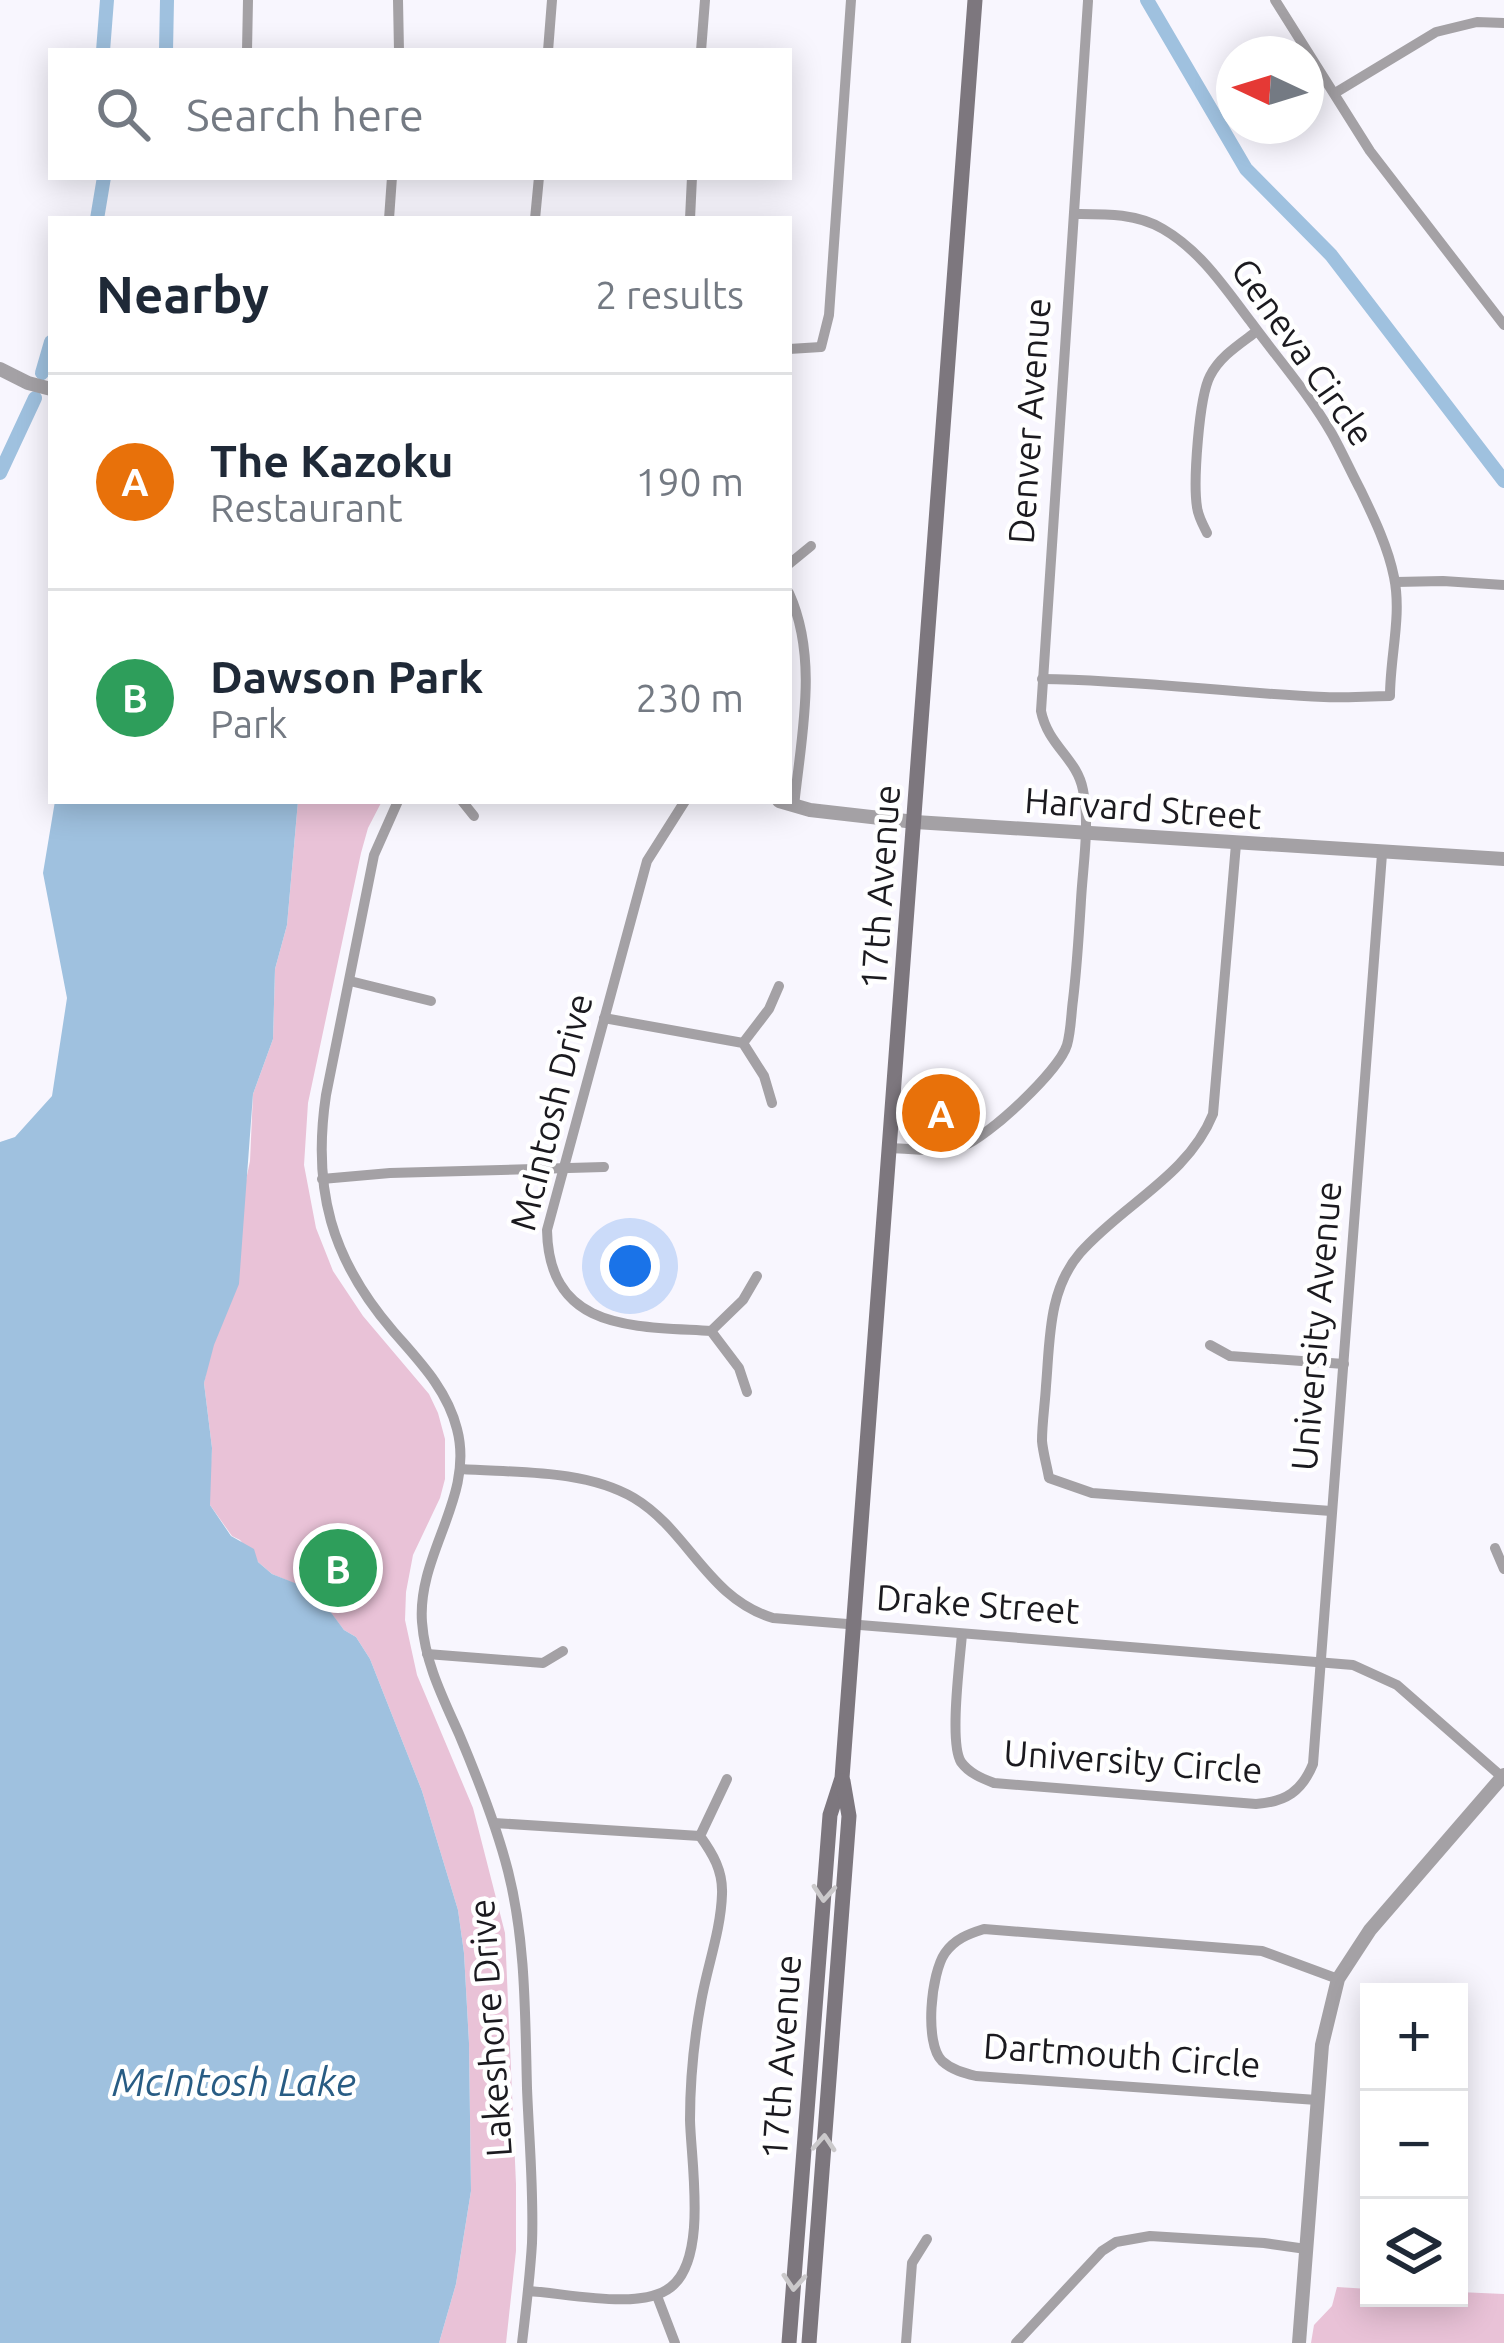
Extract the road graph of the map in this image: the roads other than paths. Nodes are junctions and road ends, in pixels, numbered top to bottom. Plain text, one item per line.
1 (248, 0) edge
2 (398, 0) edge
3 (552, 0) edge
4 (705, 0) edge
5 (851, 0) edge
6 (975, 0) edge
7 (1275, 0) edge
8 (1088, 1) edge
9 (1504, 23) edge
10 (248, 48) edge
11 (399, 48) edge
12 (548, 48) edge
13 (701, 48) edge
14 (1335, 93) junction
15 (392, 180) edge
16 (539, 180) edge
17 (692, 180) edge
18 (1074, 214) junction
19 (389, 216) edge
20 (536, 216) edge
21 (690, 216) edge
22 (1504, 325) edge
23 (1257, 331) junction
24 (792, 349) edge
25 (0, 369) edge
26 (48, 388) edge
27 (1207, 533) dead end
28 (811, 546) dead end
29 (792, 561) edge
30 (1396, 582) junction
31 (1504, 584) edge
32 (792, 601) edge
33 (1042, 679) junction
34 (792, 772) edge
35 (397, 804) edge
36 (464, 804) edge
37 (683, 804) edge
38 (786, 804) edge
39 (474, 817) dead end
40 (915, 822) junction
41 (1084, 833) junction
42 (1236, 844) junction
43 (1382, 854) junction
44 (1504, 859) edge
45 (350, 981) junction
46 (779, 986) dead end
47 (431, 1001) dead end
48 (604, 1018) junction
49 (743, 1043) junction
50 (772, 1103) dead end
51 (890, 1148) junction
52 (563, 1167) junction
53 (604, 1167) dead end
54 (322, 1179) junction
55 (758, 1276) dead end
56 (711, 1331) junction
57 (1210, 1345) dead end
58 (1344, 1364) junction
59 (747, 1392) dead end
60 (461, 1468) junction
61 (1331, 1511) junction
62 (1495, 1547) dead end
63 (1504, 1569) edge
64 (854, 1625) junction
65 (962, 1634) junction
66 (563, 1651) dead end
67 (427, 1654) junction
68 (1322, 1660) junction
69 (1503, 1776) edge
70 (842, 1778) junction
71 (727, 1779) dead end
72 (1292, 1796) joint
73 (494, 1822) junction
74 (700, 1836) junction
75 (1338, 1979) junction
76 (1317, 2100) junction
77 (927, 2239) dead end
78 (1306, 2249) junction
79 (528, 2291) junction
80 (657, 2296) junction
81 (522, 2343) edge
82 (675, 2343) edge
83 (789, 2343) edge
84 (808, 2343) edge
85 (905, 2343) edge
86 (1016, 2343) edge
87 (1298, 2343) edge

1 - 10 street
2 - 11 street
3 - 12 street
4 - 13 street
5 - 24 street
6 - 40 main road, 17th Avenue
7 - 14 street
8 - 18 street, Denver Avenue
9 - 14 street
14 - 22 street
15 - 19 street
16 - 20 street
17 - 21 street
18 - 23 street, Geneva Circle
18 - 33 street, Denver Avenue
23 - 27 street
23 - 30 street, Geneva Circle
25 - 26 street
28 - 29 street
30 - 31 street
30 - 33 street, Geneva Circle
32 - 34 street
33 - 41 street, Denver Avenue
35 - 45 street, Lakeshore Drive
36 - 39 street
37 - 48 street, McIntosh Drive
38 - 40 street, Harvard Street
40 - 41 street, Harvard Street
40 - 51 main road, 17th Avenue
41 - 42 street, Harvard Street
41 - 51 street, Denver Avenue
42 - 43 street, Harvard Street
42 - 61 street
43 - 44 street, Harvard Street
43 - 58 street, University Avenue
45 - 47 street
45 - 54 street, Lakeshore Drive
46 - 49 street
48 - 49 street
48 - 52 street, McIntosh Drive
49 - 50 street
51 - 64 main road, 17th Avenue
52 - 53 street
52 - 54 street
52 - 56 street, McIntosh Drive
54 - 60 street, Lakeshore Drive
55 - 56 street
56 - 59 street
57 - 58 street
58 - 61 street, University Avenue
60 - 64 street, Drake Street
60 - 67 street, Lakeshore Drive
61 - 68 street, University Avenue
62 - 63 street
64 - 65 street, Drake Street
64 - 70 main road, 17th Avenue
65 - 68 street, Drake Street
65 - 72 street, University Circle
66 - 67 street
67 - 73 street, Lakeshore Drive
68 - 69 street, Drake Street
68 - 72 street, University Avenue
69 - 75 street
70 -> 83 main road, 17th Avenue
84 -> 70 main road, 17th Avenue
71 - 74 street
73 - 74 street
73 - 79 street, Lakeshore Drive
74 - 80 street
75 - 76 street
75 - 76 street, Dartmouth Circle
76 - 78 street
77 - 85 street
78 - 86 street
78 - 87 street
79 - 80 street
79 - 81 street, Lakeshore Drive
80 - 82 street

